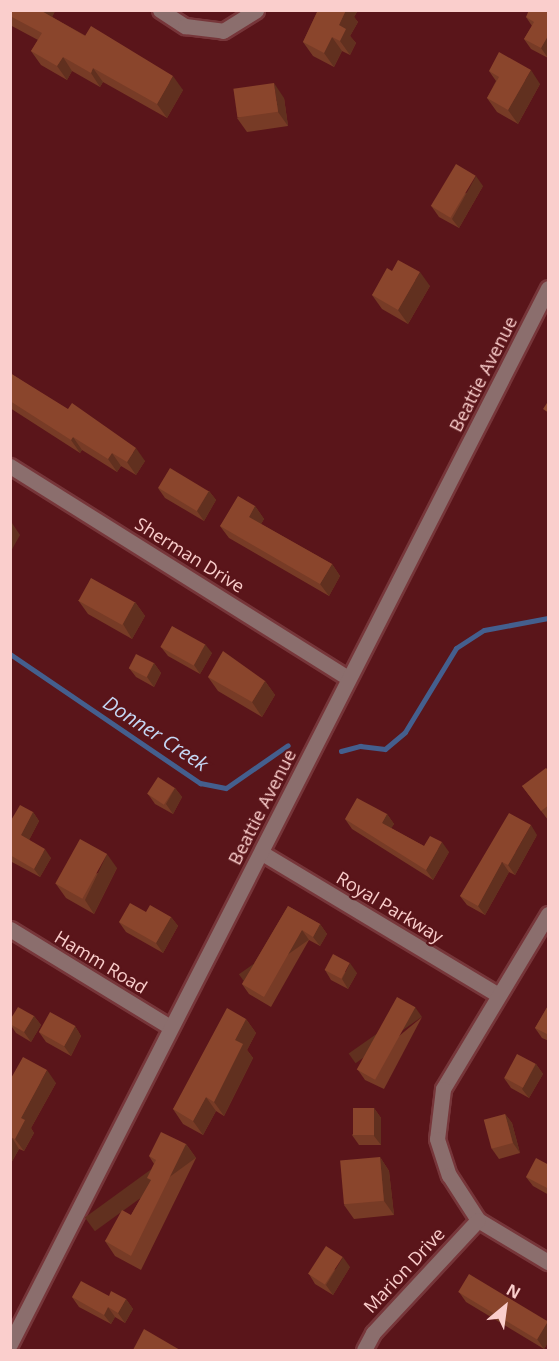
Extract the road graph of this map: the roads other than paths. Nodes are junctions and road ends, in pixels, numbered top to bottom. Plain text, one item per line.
1 (160, 10) edge
2 (256, 10) edge
3 (549, 288) edge
4 (10, 466) edge
5 (348, 678) junction
6 (262, 853) junction
7 (549, 914) edge
8 (10, 930) edge
9 (498, 995) junction
10 (170, 1027) junction
11 (478, 1220) junction
12 (549, 1262) edge
13 (10, 1344) edge
14 (364, 1350) edge

1 - 2 street
3 - 5 street, Beattie Avenue
4 - 5 street, Sherman Drive
5 - 6 street, Beattie Avenue
6 - 9 street, Royal Parkway
6 - 10 street, Beattie Avenue
7 - 9 street
8 - 10 street, Hamm Road
9 - 11 street
10 - 13 street, Beattie Avenue
11 - 12 street
11 - 14 street, Marion Drive

